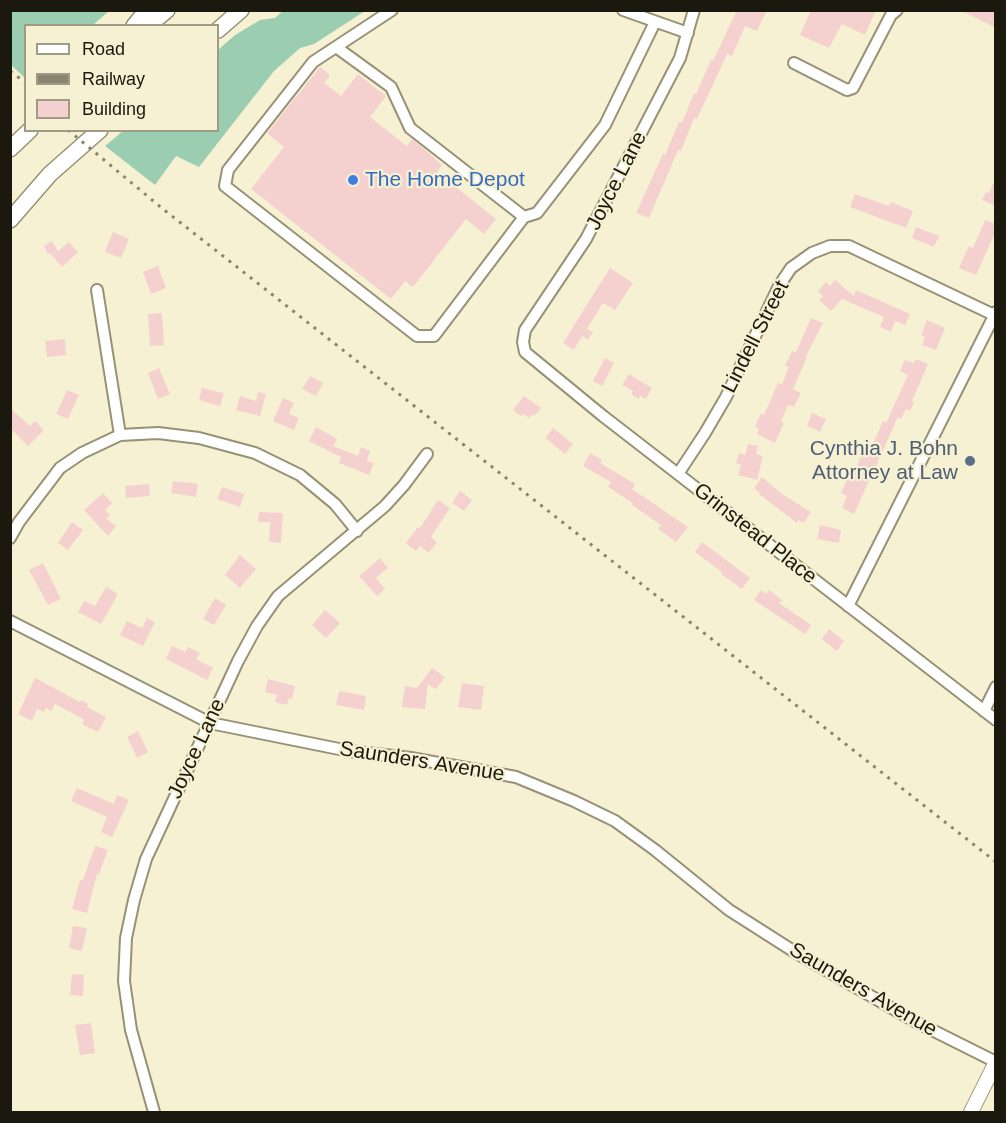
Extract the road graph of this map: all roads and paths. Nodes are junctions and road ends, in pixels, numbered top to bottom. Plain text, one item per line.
1 (147, 10) edge
2 (167, 10) edge
3 (241, 10) edge
4 (392, 10) edge
5 (623, 10) edge
6 (694, 10) edge
7 (897, 10) edge
8 (655, 22) junction
9 (136, 24) edge
10 (150, 24) edge
11 (219, 29) edge
12 (688, 33) junction
13 (336, 47) junction
14 (794, 63) dead end
15 (28, 132) edge
16 (98, 132) edge
17 (10, 149) edge
18 (524, 217) junction
19 (10, 220) edge
20 (97, 290) dead end
21 (995, 313) edge
22 (522, 342) joint
23 (120, 435) junction
24 (428, 453) dead end
25 (678, 474) junction
26 (357, 531) junction
27 (10, 538) edge
28 (848, 606) junction
29 (10, 621) edge
30 (996, 687) edge
31 (984, 711) junction
32 (996, 720) edge
33 (210, 723) junction
34 (996, 1062) edge
35 (154, 1113) edge
36 (971, 1113) edge

1 - 9 highway
2 - 10 highway
3 - 11 highway
4 - 13 street
5 - 8 street
6 - 12 street, Joyce Lane
7 - 14 street
8 - 12 street
8 - 18 street
12 - 22 street, Joyce Lane
13 - 18 street
13 - 18 street
15 - 17 highway
16 - 19 highway
20 - 23 street
21 - 25 street, Lindell Street
21 - 28 street
22 - 25 street, Grinstead Place
23 - 26 street
23 - 27 street
24 - 26 street, Joyce Lane
25 - 28 street, Grinstead Place
26 - 33 street, Joyce Lane
28 - 31 street, Grinstead Place
29 - 33 street, Saunders Avenue
30 - 31 street
31 - 32 street, Grinstead Place
33 - 34 street, Saunders Avenue
33 - 35 street, Joyce Lane
34 - 36 main road

